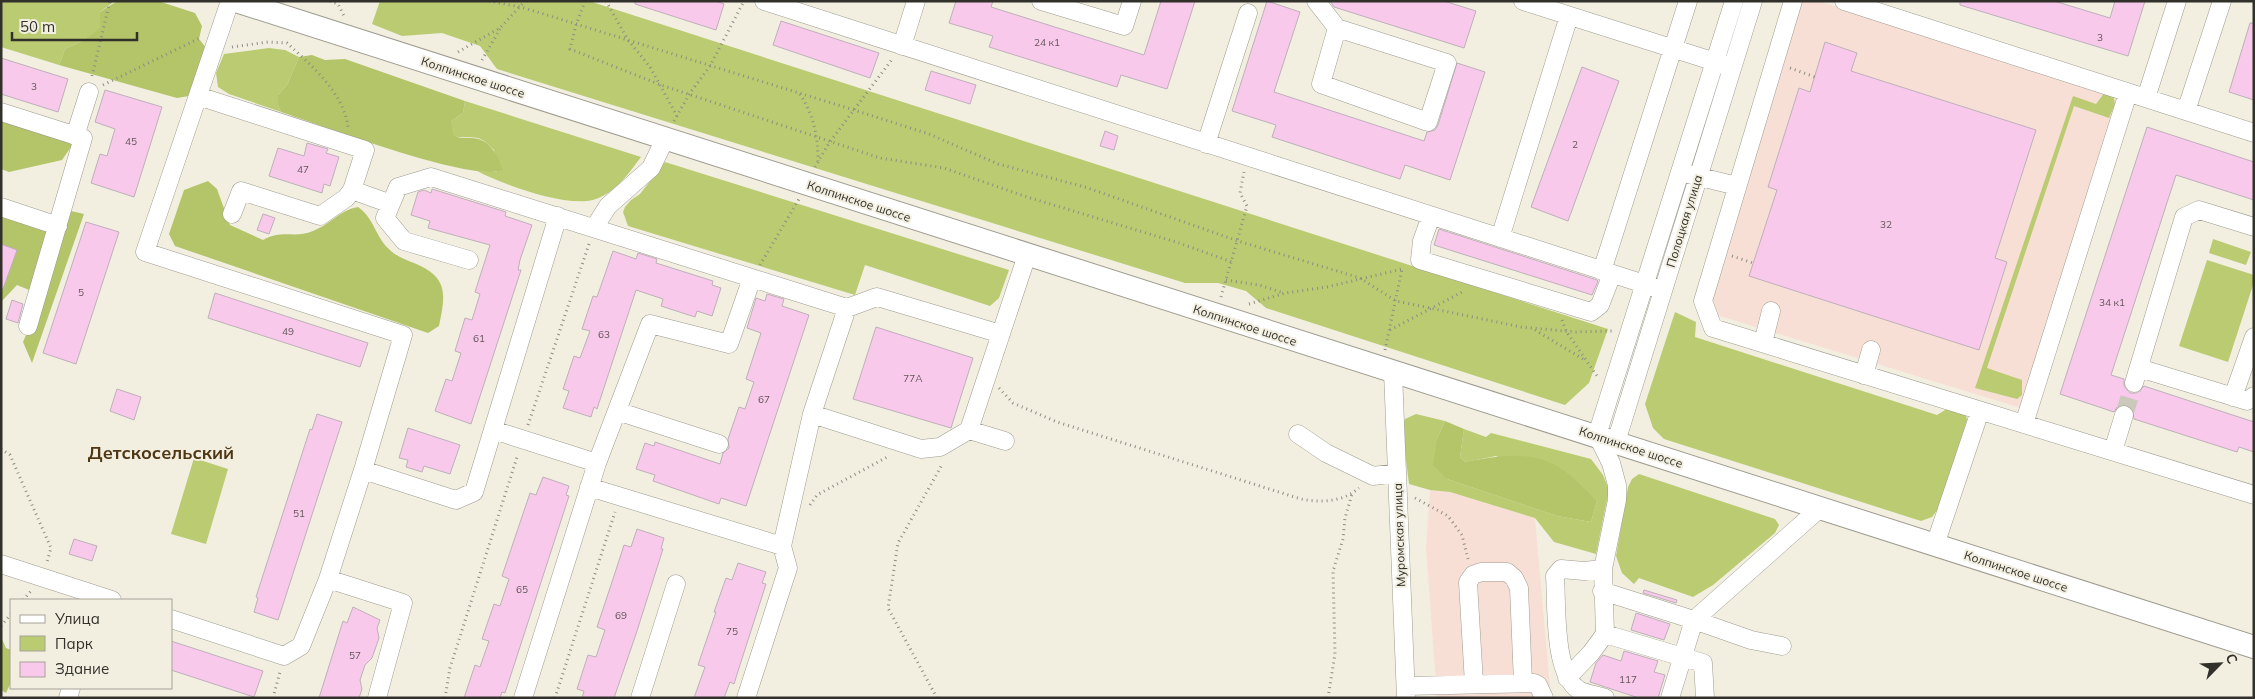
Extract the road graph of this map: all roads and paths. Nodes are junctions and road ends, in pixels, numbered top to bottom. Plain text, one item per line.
1 (110, 1) edge
2 (230, 1) edge
3 (236, 1) edge
4 (330, 1) edge
5 (489, 1) edge
6 (525, 1) edge
7 (585, 1) edge
8 (606, 1) edge
9 (744, 1) edge
10 (764, 1) edge
11 (916, 1) edge
12 (1041, 1) edge
13 (1132, 1) edge
14 (1316, 1) edge
15 (1523, 1) edge
16 (1688, 1) edge
17 (1734, 1) edge
18 (1753, 1) edge
19 (1793, 1) edge
20 (1844, 1) edge
21 (2177, 1) edge
22 (2222, 1) edge
23 (519, 7) junction
24 (1248, 13) dead end
25 (1569, 16) junction
26 (346, 20) dead end
27 (576, 25) junction
28 (500, 28) junction
29 (1337, 28) junction
30 (628, 40) junction
31 (210, 41) junction
32 (902, 46) junction
33 (1672, 48) junction
34 (1715, 62) junction
35 (1775, 62) junction
36 (436, 65) junction
37 (710, 66) junction
38 (1732, 67) junction
39 (473, 77) junction
40 (1815, 77) dead end
41 (661, 85) junction
42 (88, 92) junction
43 (690, 93) junction
44 (2128, 93) junction
45 (799, 94) junction
46 (198, 96) junction
47 (2146, 98) junction
48 (854, 110) junction
49 (2186, 111) junction
50 (1, 112) edge
51 (677, 116) junction
52 (2254, 133) edge
53 (75, 136) junction
54 (818, 136) junction
55 (665, 139) junction
56 (830, 141) junction
57 (1206, 144) junction
58 (350, 145) junction
59 (1234, 153) junction
60 (818, 162) junction
61 (1680, 171) junction
62 (1698, 177) junction
63 (806, 184) junction
64 (1737, 186) junction
65 (352, 190) junction
66 (391, 204) junction
67 (1, 207) edge
68 (232, 214) dead end
69 (558, 216) junction
70 (1431, 216) junction
71 (58, 226) junction
72 (2254, 227) edge
73 (594, 228) junction
74 (1500, 238) junction
75 (1238, 241) junction
76 (1422, 242) junction
77 (1027, 255) junction
78 (469, 260) dead end
79 (1232, 262) junction
80 (1402, 270) junction
81 (1607, 273) junction
82 (752, 278) junction
83 (1360, 278) junction
84 (1226, 280) junction
85 (1645, 285) junction
86 (1663, 290) junction
87 (1466, 291) dead end
88 (1285, 293) junction
89 (1212, 294) dead end
90 (1221, 297) junction
91 (1228, 298) dead end
92 (1396, 300) junction
93 (1555, 301) junction
94 (1243, 302) dead end
95 (1431, 307) junction
96 (847, 308) junction
97 (1771, 310) dead end
98 (28, 326) dead end
99 (1533, 328) junction
100 (1389, 330) junction
101 (1566, 331) junction
102 (1612, 331) dead end
103 (1001, 334) junction
104 (2254, 337) edge
105 (1763, 344) junction
106 (1871, 350) dead end
107 (1584, 360) junction
108 (1389, 362) junction
109 (1864, 375) junction
110 (1597, 376) dead end
111 (986, 380) junction
112 (2254, 396) edge
113 (2233, 397) junction
114 (617, 411) junction
115 (1980, 411) junction
116 (812, 414) junction
117 (2124, 415) tunnel mouth
118 (2024, 424) junction
119 (493, 430) junction
120 (969, 430) junction
121 (1298, 434) dead end
122 (1606, 438) junction
123 (523, 439) junction
124 (954, 440) junction
125 (1006, 441) dead end
126 (719, 444) dead end
127 (912, 446) junction
128 (1, 448) edge
129 (2113, 451) junction
130 (597, 464) junction
131 (364, 470) junction
132 (1397, 473) junction
133 (1373, 476) junction
134 (589, 487) junction
135 (1398, 492) junction
136 (1352, 494) junction
137 (2254, 495) edge
138 (620, 497) junction
139 (1819, 509) junction
140 (786, 528) junction
141 (1936, 545) junction
142 (782, 546) junction
143 (1, 564) edge
144 (1603, 568) junction
145 (1473, 575) junction
146 (43, 578) junction
147 (328, 579) junction
148 (676, 584) dead end
149 (1602, 591) junction
150 (25, 599) edge
151 (104, 599) edge
152 (10, 615) edge
153 (172, 620) edge
154 (1694, 620) junction
155 (1, 626) edge
156 (1604, 634) junction
157 (1782, 646) dead end
158 (2254, 646) edge
159 (284, 656) junction
160 (1683, 658) junction
161 (1567, 678) junction
162 (1523, 683) junction
163 (1474, 684) junction
164 (1406, 692) edge
165 (272, 698) edge
166 (377, 698) edge
167 (445, 698) edge
168 (523, 698) edge
169 (555, 698) edge
170 (640, 698) edge
171 (746, 698) edge
172 (937, 698) edge
173 (1328, 698) edge
174 (1544, 698) edge
175 (1605, 698) edge
176 (1670, 698) edge
177 (1705, 698) edge

1 - 42 path
2 - 31 street
3 - 36 main road, Колпинское шоссе
4 - 26 path
5 - 23 path
6 - 23 path
7 - 27 path
8 - 30 path
9 - 37 path
10 - 32 street
11 - 32 street
12 - 13 street
14 - 29 street
15 - 25 street
16 - 33 street
17 - 34 street, Полоцкая улица
18 - 38 street, Полоцкая улица
19 - 35 street
20 - 44 street
21 - 47 street
22 - 49 street
23 - 27 path
23 - 28 path
24 - 57 street
25 - 33 street
25 - 74 street
27 - 30 path
27 - 41 path
28 - 36 path
28 - 39 path
29 - 29 street
30 - 37 path
30 - 41 path
31 - 42 path
31 - 46 street
31 - 58 path
32 - 48 path
32 - 57 street
33 - 34 street
33 - 81 street
34 - 38 street
34 - 61 street, Полоцкая улица
35 - 40 path
35 - 64 street
36 - 39 main road, Колпинское шоссе
37 - 43 path
37 - 45 path
38 - 62 street, Полоцкая улица
39 - 55 main road, Колпинское шоссе
41 - 43 path
41 - 51 path
42 - 53 street
43 - 51 path
43 - 54 path
44 - 47 street
44 - 118 street
45 - 48 path
45 - 54 path
46 - 58 street
46 - 131 street
47 - 49 street
48 - 56 path
48 - 75 path
49 - 52 street
50 - 53 street
51 - 55 path
53 - 71 street
54 - 56 path
54 - 60 path
55 - 63 main road, Колпинское шоссе
55 - 73 street
56 - 60 path
56 - 79 path
57 - 59 street
58 - 65 street
59 - 70 street
59 - 75 path
60 - 63 path
61 - 62 street
61 - 85 street, Полоцкая улица
62 - 64 street
62 - 86 street, Полоцкая улица
63 - 77 main road, Колпинское шоссе
63 - 82 path
64 - 105 street
65 - 66 street
65 - 68 street
66 - 69 street
66 - 78 street
67 - 71 street
69 - 73 street
69 - 119 street
70 - 74 street
70 - 76 street
71 - 98 street
72 - 113 street
73 - 82 street
73 - 123 path
74 - 81 street
75 - 79 path
75 - 83 path
76 - 80 path
76 - 93 street
77 - 103 street
77 - 108 main road, Колпинское шоссе
79 - 84 path
80 - 83 path
80 - 92 path
81 - 85 street
81 - 93 street
82 - 96 street
82 - 114 street
83 - 88 path
83 - 92 path
84 - 88 path
84 - 90 path
85 - 86 street
85 - 122 street, Полоцкая улица
86 - 122 street, Полоцкая улица
87 - 95 path
88 - 94 path
89 - 90 path
90 - 91 path
92 - 95 path
92 - 100 path
93 - 101 path
95 - 99 path
95 - 100 path
96 - 103 street
96 - 116 street
97 - 105 street
99 - 101 path
99 - 107 path
100 - 108 path
101 - 102 path
101 - 107 path
103 - 111 street
104 - 113 street
105 - 109 street
106 - 109 street
107 - 110 path
108 - 122 main road, Колпинское шоссе
108 - 132 street, Муромская улица
109 - 115 street
111 - 120 street
111 - 136 path
112 - 113 street
114 - 126 street
114 - 130 street
115 - 118 street
115 - 141 street
116 - 127 street
116 - 140 street
117 - 129 street
118 - 129 street
119 - 123 street
119 - 131 street
120 - 124 street
120 - 125 street
121 - 133 street
122 - 139 main road, Колпинское шоссе
122 - 144 street
123 - 130 street
123 - 167 path
124 - 127 street
124 - 172 path
127 - 140 path
128 - 146 path
129 - 137 street
130 - 134 street
131 - 147 street
132 - 133 street
132 - 135 street, Муромская улица
133 - 136 path
134 - 138 street
134 - 168 street
135 - 145 path
135 - 164 street, Муромская улица
136 - 173 path
138 - 142 street
138 - 169 path
139 - 141 main road, Колпинское шоссе
139 - 154 street
140 - 142 street
141 - 158 main road, Колпинское шоссе
142 - 171 street
143 - 146 street
144 - 149 street
144 - 161 street
145 - 162 street
145 - 163 street
146 - 150 path
146 - 151 street
147 - 159 street
147 - 166 street
148 - 170 street
149 - 154 street
149 - 156 street
152 - 155 path
153 - 159 street
154 - 157 street
154 - 160 street
156 - 160 street
156 - 161 street
159 - 165 path
160 - 176 street
160 - 177 street
161 - 175 street
162 - 163 street
162 - 174 street
163 - 164 street

